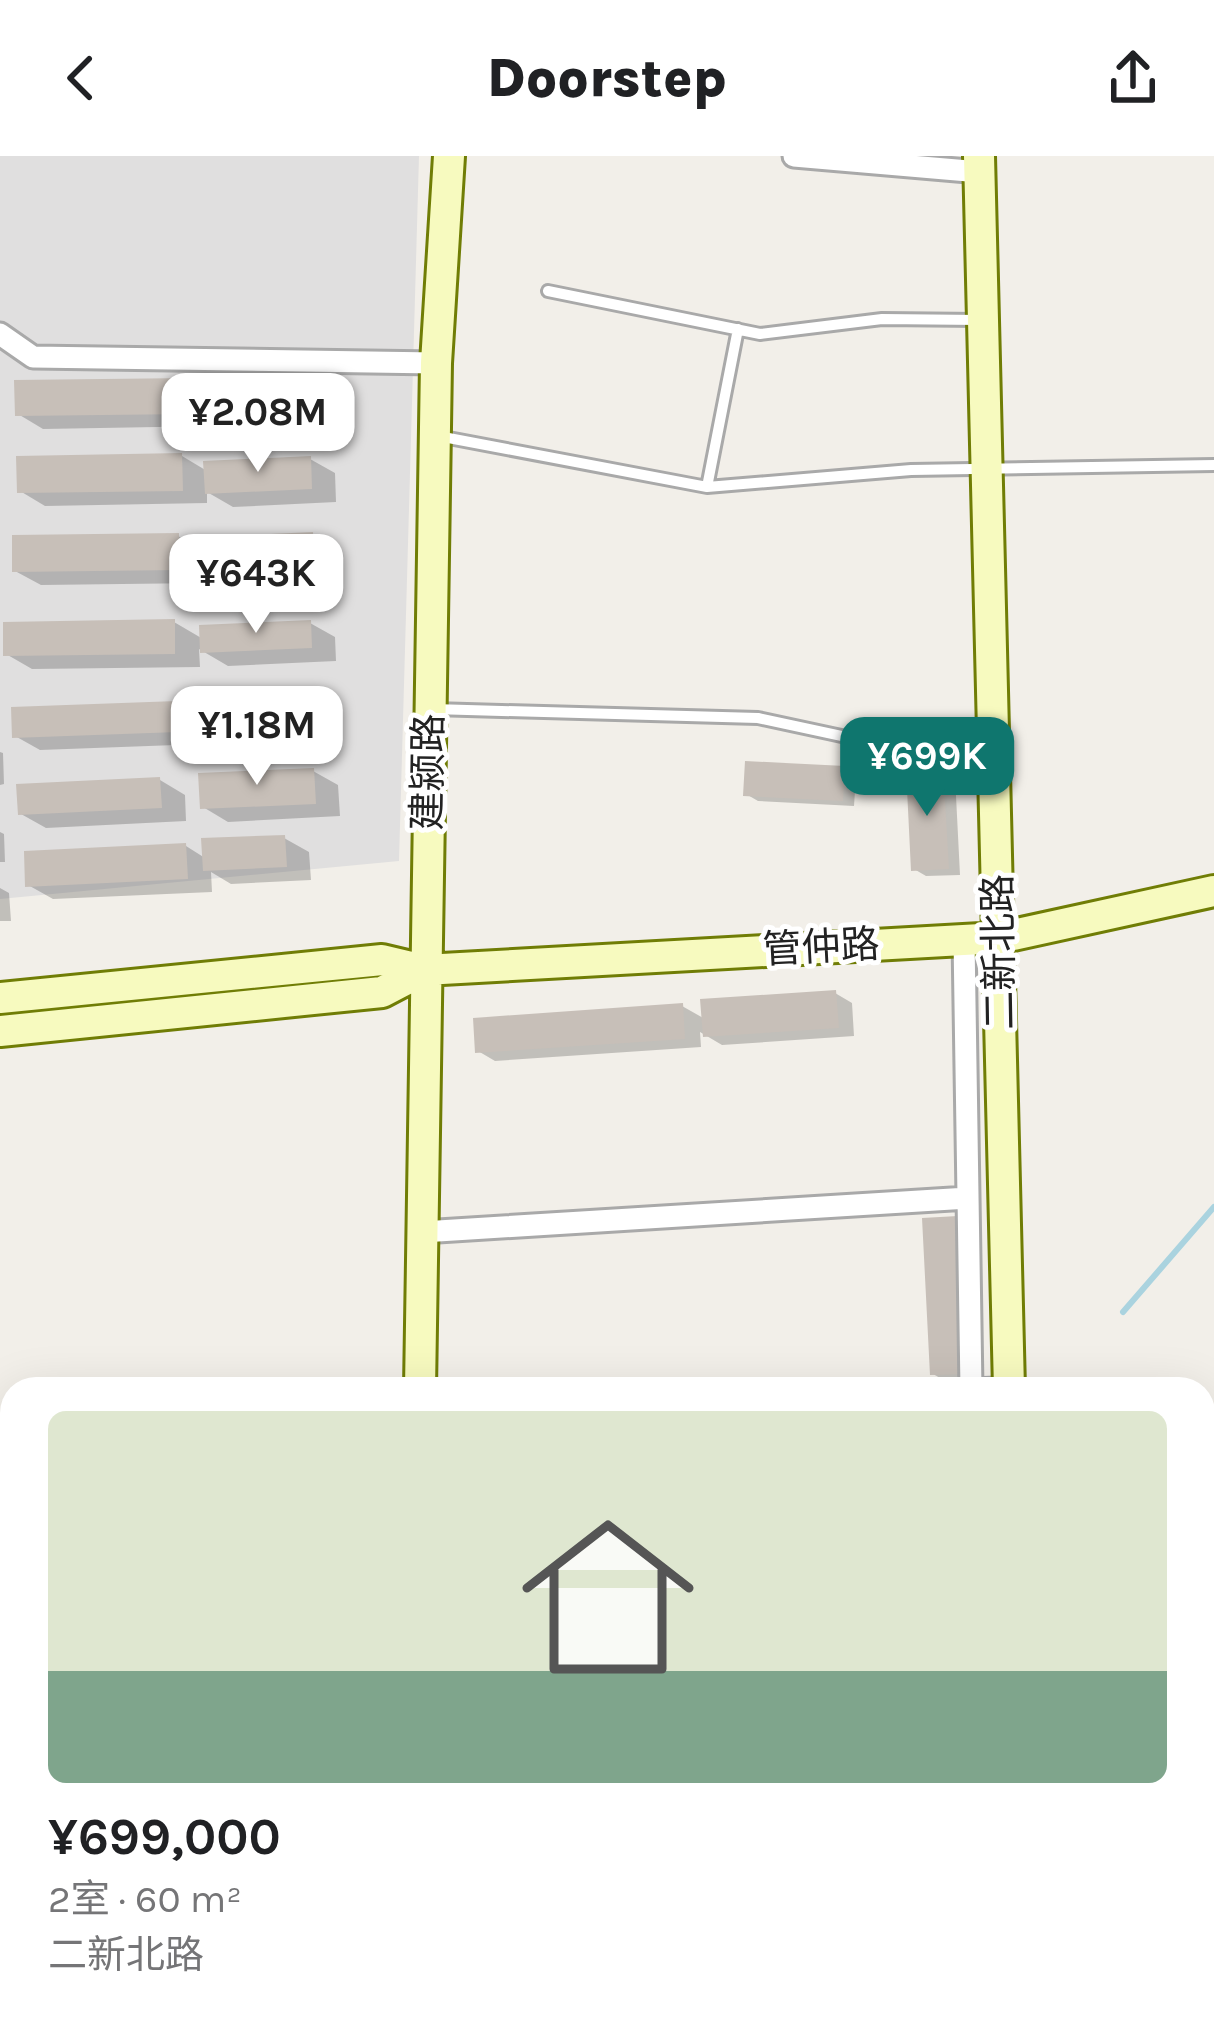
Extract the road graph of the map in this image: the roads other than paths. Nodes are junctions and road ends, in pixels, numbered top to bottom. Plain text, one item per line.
1 (449, 156) edge
2 (794, 156) edge
3 (980, 164) edge
4 (548, 291) dead end
5 (983, 320) junction
6 (738, 329) junction
7 (0, 334) edge
8 (436, 363) junction
9 (435, 435) junction
10 (1214, 465) edge
11 (987, 468) junction
12 (707, 487) junction
13 (429, 709) junction
14 (994, 756) junction
15 (1214, 891) edge
16 (999, 938) junction
17 (964, 940) junction
18 (424, 970) junction
19 (0, 998) edge
20 (0, 1031) edge
21 (968, 1198) junction
22 (422, 1232) junction
23 (420, 1377) edge
24 (971, 1377) edge
25 (1009, 1377) edge

1 - 8 street, 建颍路
2 - 3 street
3 - 5 street, 二新北路
4 - 6 lane
5 - 6 lane
5 - 11 street, 二新北路
6 - 12 lane
7 - 8 street
8 - 9 street, 建颍路
9 - 12 lane
9 - 13 street, 建颍路
10 - 11 lane
11 - 12 lane
11 - 14 street, 二新北路
13 - 14 lane
13 - 18 street, 建颍路
14 - 16 street, 二新北路
15 - 16 street, 管仲路
16 - 17 street, 管仲路
16 - 25 street, 二新北路
17 - 18 street, 管仲路
17 - 21 street
18 - 19 street, 管仲路
18 - 20 street, 管仲路
18 - 22 street, 建颍路
21 - 22 street
21 - 24 street
22 - 23 street, 建颍路

